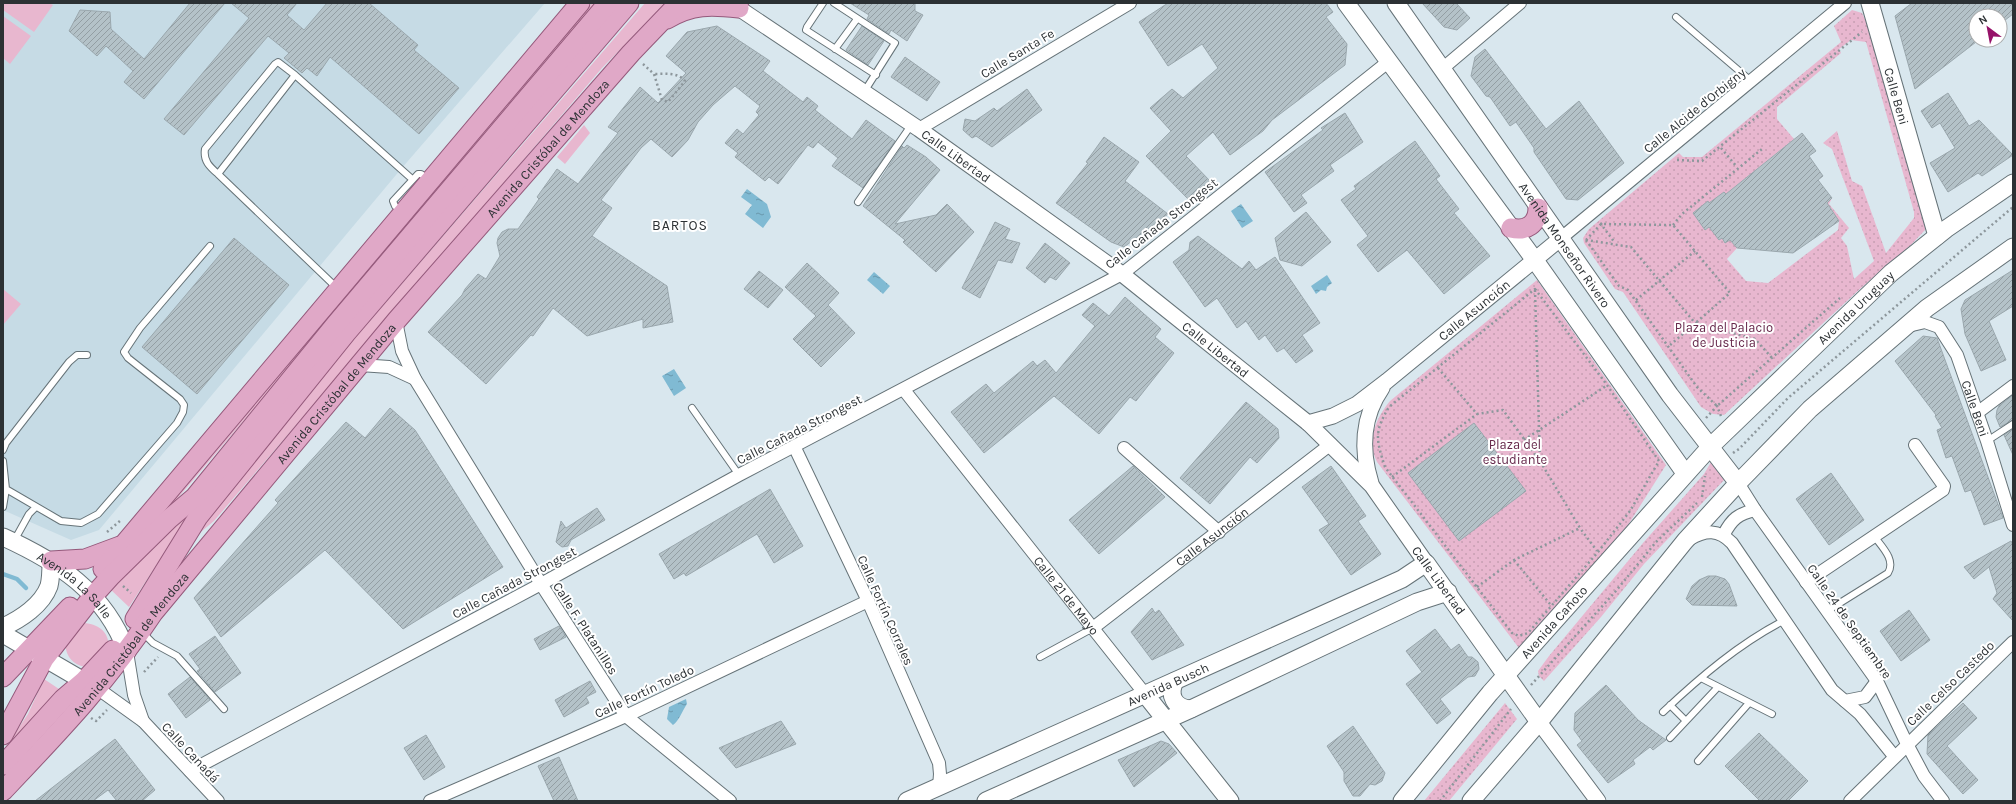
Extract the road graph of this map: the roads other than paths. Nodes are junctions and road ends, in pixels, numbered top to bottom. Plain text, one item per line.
1 (580, 3) edge
2 (608, 3) edge
3 (629, 3) edge
4 (679, 3) edge
5 (823, 3) edge
6 (834, 3) edge
7 (1130, 3) edge
8 (1346, 3) edge
9 (1396, 3) edge
10 (1520, 3) edge
11 (1846, 3) edge
12 (1870, 3) edge
13 (736, 5) edge
14 (1676, 17) dead end
15 (857, 19) junction
16 (662, 22) junction
17 (835, 49) junction
18 (1388, 62) junction
19 (1442, 69) junction
20 (296, 75) junction
21 (876, 75) junction
22 (1751, 81) junction
23 (864, 92) junction
24 (915, 126) junction
25 (218, 174) junction
26 (421, 179) junction
27 (2013, 183) edge
28 (858, 202) dead end
29 (1538, 208) junction
30 (1512, 228) junction
31 (1937, 236) junction
32 (1560, 239) junction
33 (210, 246) dead end
34 (2013, 247) edge
35 (1534, 259) junction
36 (1122, 274) junction
37 (338, 289) junction
38 (396, 321) junction
39 (1908, 326) junction
40 (87, 355) dead end
41 (360, 365) junction
42 (415, 379) junction
43 (1387, 381) junction
44 (2013, 386) edge
45 (904, 390) junction
46 (692, 408) dead end
47 (1977, 413) junction
48 (1308, 422) junction
49 (2013, 424) edge
50 (1987, 441) junction
51 (1331, 444) junction
52 (1915, 445) dead end
53 (1710, 446) junction
54 (795, 448) junction
55 (1124, 448) dead end
56 (3, 450) edge
57 (3, 461) edge
58 (1685, 473) junction
59 (739, 475) junction
60 (1738, 482) junction
61 (1372, 486) junction
62 (6, 489) junction
63 (3, 507) edge
64 (36, 507) junction
65 (1755, 510) junction
66 (2013, 525) edge
67 (1219, 532) junction
68 (1724, 534) junction
69 (1874, 536) junction
70 (8, 539) edge
71 (1685, 541) junction
72 (123, 545) junction
73 (51, 560) junction
74 (1426, 563) junction
75 (1402, 579) junction
76 (1806, 582) junction
77 (541, 584) junction
78 (1448, 592) junction
79 (89, 593) junction
80 (868, 601) junction
81 (1417, 602) junction
82 (1827, 611) junction
83 (1785, 620) junction
84 (3, 626) edge
85 (1093, 628) junction
86 (141, 630) junction
87 (3, 634) edge
88 (2013, 642) edge
89 (125, 645) junction
90 (37, 654) junction
91 (1040, 656) dead end
92 (1506, 676) junction
93 (3, 677) edge
94 (1701, 678) junction
95 (1175, 681) junction
96 (1877, 681) junction
97 (91, 685) junction
98 (1718, 687) junction
99 (1145, 694) junction
100 (1845, 701) junction
101 (1749, 703) junction
102 (1670, 705) junction
103 (224, 709) dead end
104 (1191, 709) junction
105 (1663, 712) dead end
106 (1772, 714) dead end
107 (626, 716) junction
108 (1165, 720) junction
109 (143, 721) junction
110 (1686, 721) junction
111 (1539, 722) junction
112 (3, 735) edge
113 (1670, 738) dead end
114 (1907, 744) junction
115 (1894, 756) junction
116 (1698, 761) dead end
117 (3, 765) edge
118 (190, 771) junction
119 (939, 787) junction
120 (3, 791) edge
121 (218, 801) edge
122 (431, 801) edge
123 (730, 801) edge
124 (907, 801) edge
125 (986, 801) edge
126 (1230, 801) edge
127 (1402, 801) edge
128 (1471, 801) edge
129 (1598, 801) edge
130 (1850, 801) edge
131 (1943, 801) edge

1 - 26 main road
2 - 79 main road
3 - 89 main road, Avenida Cristóbal de Mendoza
4 - 16 main road, Avenida Cristóbal de Mendoza
5 - 17 lane
6 - 15 lane
7 - 24 street, Calle Santa Fe
8 - 18 main road
9 - 19 main road, Avenida Monseñor Rivero
10 - 19 street
11 - 22 street, Calle Alcide d'Orbigny
12 - 31 main road, Calle Beni
13 - 16 main road
13 - 23 street, Calle Libertad
14 - 22 lane
15 - 17 lane
15 - 21 lane
16 - 38 main road, Avenida Cristóbal de Mendoza
17 - 21 lane
18 - 30 main road
18 - 36 street, Calle Cañada Strongest
19 - 29 main road, Avenida Monseñor Rivero
20 - 25 lane
20 - 25 lane
20 - 26 lane
21 - 23 lane
22 - 32 street, Calle Alcide d'Orbigny
23 - 24 street, Calle Libertad
24 - 28 lane
24 - 36 street, Calle Libertad
25 - 37 lane
26 - 37 main road
27 - 31 main road, Avenida Uruguay
29 - 30 main road
29 - 32 main road, Avenida Monseñor Rivero
30 - 35 main road
31 - 53 main road, Avenida Uruguay
32 - 35 street, Calle Asunción
32 - 53 main road, Avenida Monseñor Rivero
33 - 64 lane
34 - 39 main road
35 - 43 street, Calle Asunción
35 - 58 main road
36 - 45 street, Calle Cañada Strongest
36 - 48 street, Calle Libertad
37 - 72 main road
38 - 41 main road, Avenida Cristóbal de Mendoza
38 - 42 street, Calle F. Platanillos
39 - 47 street, Calle Beni
39 - 60 main road
40 - 56 lane
41 - 42 street
41 - 86 main road, Avenida Cristóbal de Mendoza
42 - 77 street, Calle F. Platanillos
43 - 48 street, Calle Asunción
43 - 61 street, Calle Asunción
44 - 47 street
45 - 54 street, Calle Cañada Strongest
45 - 85 street, Calle 21 de Mayo
46 - 59 lane
47 - 50 street, Calle Beni
48 - 51 street, Calle Libertad
49 - 50 lane
50 - 66 street, Calle Beni
51 - 61 street, Calle Libertad
51 - 67 street, Calle Asunción
52 - 69 street
53 - 58 main road, Avenida Cañoto
53 - 60 main road, Avenida Monseñor Rivero
54 - 59 street, Calle Cañada Strongest
54 - 80 street, Calle Fortín Corrales
55 - 67 street
57 - 62 lane
58 - 92 main road, Avenida Cañoto
59 - 77 street, Calle Cañada Strongest
60 - 65 street, Calle 24 de Septiembre
60 - 71 main road
61 - 74 street, Calle Libertad
62 - 63 lane
62 - 64 lane
64 - 70 lane
65 - 68 street
65 - 76 street, Calle 24 de Septiembre
67 - 85 street, Calle Asunción
68 - 71 street
68 - 83 street
69 - 76 street
69 - 82 lane
70 - 73 main road, Avenida La Salle
71 - 111 main road
72 - 73 main road
72 - 79 main road
73 - 79 main road, Avenida La Salle
73 - 84 main road
74 - 75 main road, Avenida Busch
74 - 78 main road, Calle Libertad
75 - 81 main road
75 - 95 main road, Avenida Busch
76 - 82 street, Calle 24 de Septiembre
77 - 107 street, Calle F. Platanillos
77 - 118 street, Calle Cañada Strongest
78 - 81 main road
78 - 92 main road, Calle Libertad
79 - 89 main road, Avenida La Salle
79 - 90 main road
80 - 107 street, Calle Fortín Toledo
80 - 119 street, Calle Fortín Corrales
81 - 104 main road
82 - 96 street, Calle 24 de Septiembre
83 - 94 lane
83 - 100 street
85 - 91 lane
85 - 99 street, Calle 21 de Mayo
86 - 89 main road, Avenida Cristóbal de Mendoza
86 - 103 lane
87 - 90 main road
88 - 114 street, Calle Celso Castedo
89 - 97 main road, Avenida Cristóbal de Mendoza
89 - 109 street, Calle Canadá
90 - 93 main road
90 - 97 main road
90 - 112 main road
92 - 111 main road, Calle Libertad
92 - 127 main road, Avenida Cañoto
94 - 98 lane
94 - 102 lane
95 - 99 main road, Avenida Busch
95 - 104 main road
96 - 100 street
96 - 114 street, Calle 24 de Septiembre
97 - 109 street, Calle Canadá
97 - 117 main road, Avenida Cristóbal de Mendoza
97 - 120 main road, Avenida Cristóbal de Mendoza
98 - 101 lane
98 - 110 lane
99 - 108 main road, Calle 21 de Mayo
99 - 119 main road, Avenida Busch
100 - 115 street
101 - 106 lane
101 - 116 lane
102 - 105 lane
102 - 110 lane
104 - 108 main road
107 - 122 street, Calle Fortín Toledo
107 - 123 street, Calle F. Platanillos
108 - 125 main road
108 - 126 main road, Calle 21 de Mayo
109 - 118 street, Calle Canadá
110 - 113 lane
111 - 128 main road
111 - 129 street, Calle Libertad
114 - 115 street, Calle Celso Castedo
114 - 131 street, Calle 24 de Septiembre
115 - 130 street, Calle Celso Castedo
118 - 121 street, Calle Canadá
119 - 124 main road, Avenida Busch

